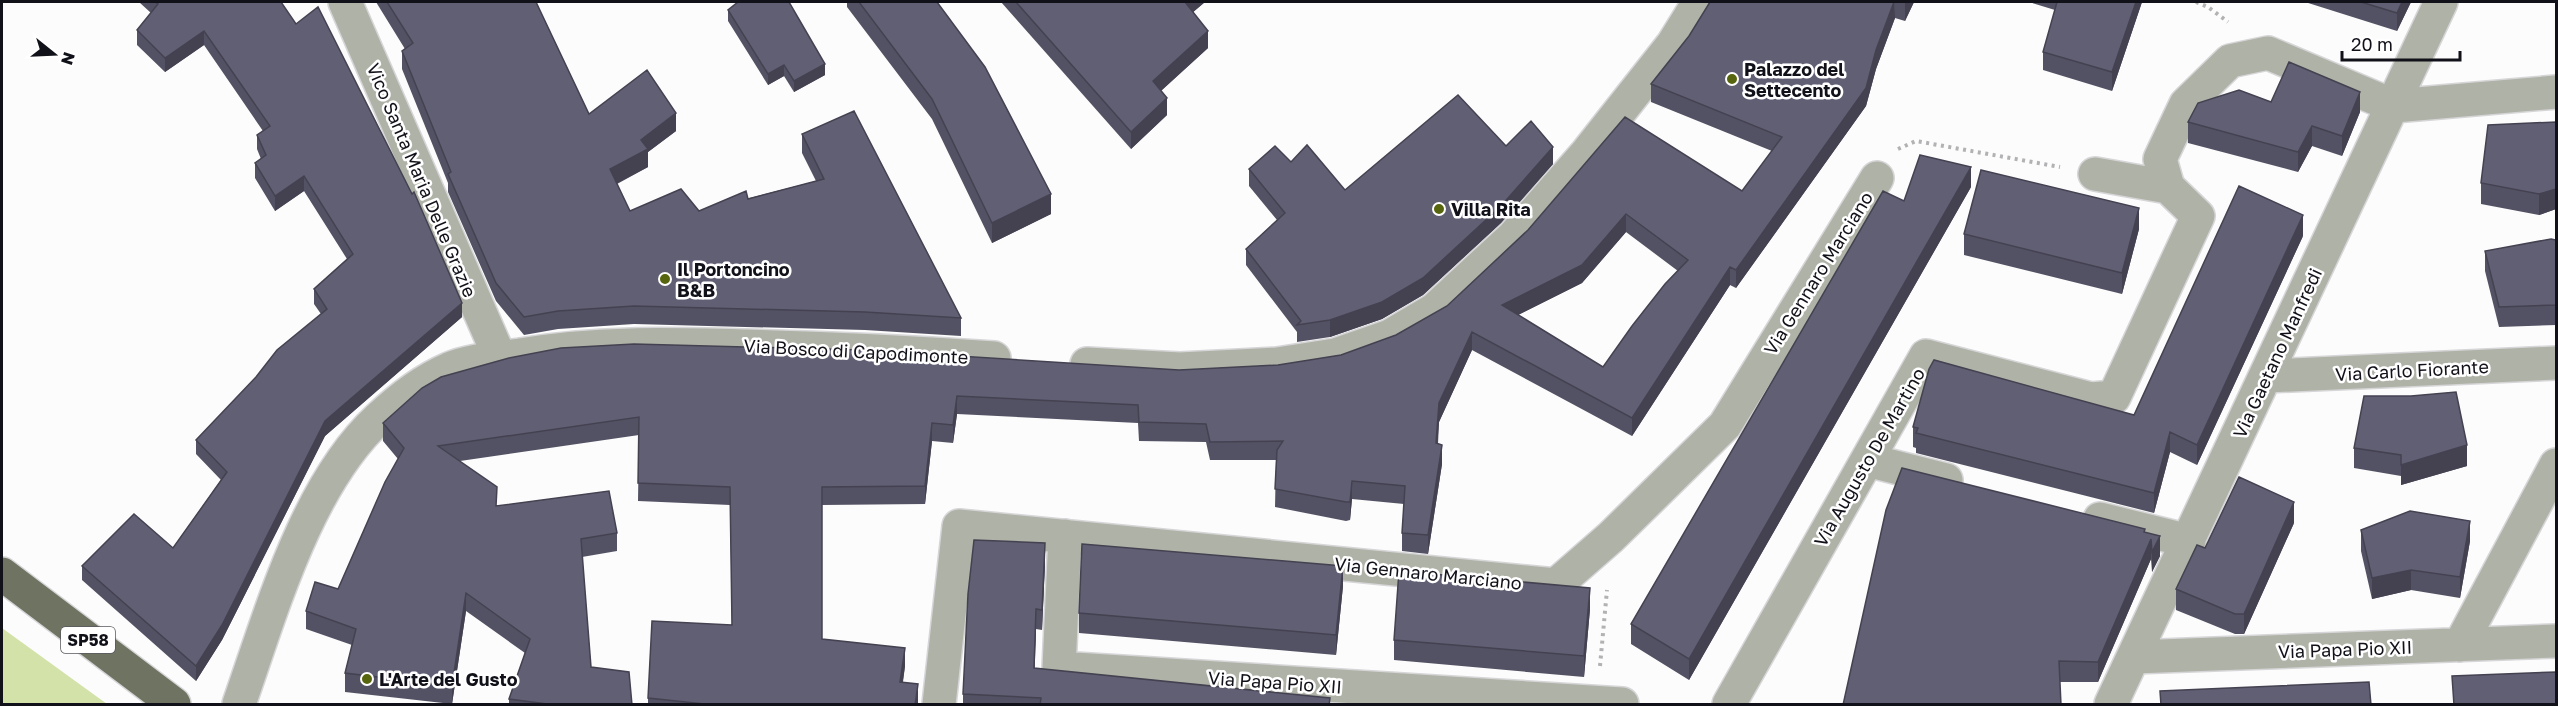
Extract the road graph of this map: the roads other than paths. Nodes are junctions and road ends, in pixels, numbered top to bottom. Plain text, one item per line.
1 (345, 2) edge
2 (1699, 2) edge
3 (2441, 2) edge
4 (2556, 92) edge
5 (2394, 106) junction
6 (2095, 174) road end
7 (1877, 178) road end
8 (2168, 187) junction
9 (500, 358) junction
10 (1026, 360) edge
11 (1060, 363) edge
12 (2556, 363) edge
13 (2266, 376) junction
14 (1867, 460) junction
15 (2556, 465) edge
16 (1970, 486) edge
17 (2074, 512) edge
18 (1065, 536) junction
19 (2189, 541) junction
20 (2, 574) edge
21 (2556, 641) edge
22 (2460, 645) junction
23 (2134, 657) junction
24 (1364, 696) edge
25 (1610, 704) edge
26 (174, 705) edge
27 (239, 705) edge
28 (939, 705) edge
29 (1729, 705) edge
30 (2111, 705) edge

1 - 9 street, Vico Santa Maria Delle Grazie
2 - 11 street
3 - 5 street, Via Gaetano Manfredi
4 - 5 street
5 - 8 street
5 - 13 street, Via Gaetano Manfredi
6 - 8 street
7 - 18 street, Via Gennaro Marciano
8 - 14 street, Via Augusto De Martino
9 - 10 street, Via Bosco di Capodimonte
9 - 27 street, Via Bosco di Capodimonte
12 - 13 street, Via Carlo Fiorante
13 - 19 street, Via Gaetano Manfredi
14 - 16 street
14 - 29 street, Via Augusto De Martino
15 - 22 street
17 - 19 street
18 - 24 street, Via Papa Pio XII
18 - 28 street, Via Gennaro Marciano
19 - 23 street, Via Gaetano Manfredi
20 - 26 main road, SP58
21 - 22 street, Via Papa Pio XII
22 - 23 street, Via Papa Pio XII
23 - 30 street, Via Gaetano Manfredi
24 - 25 street, Via Papa Pio XII

